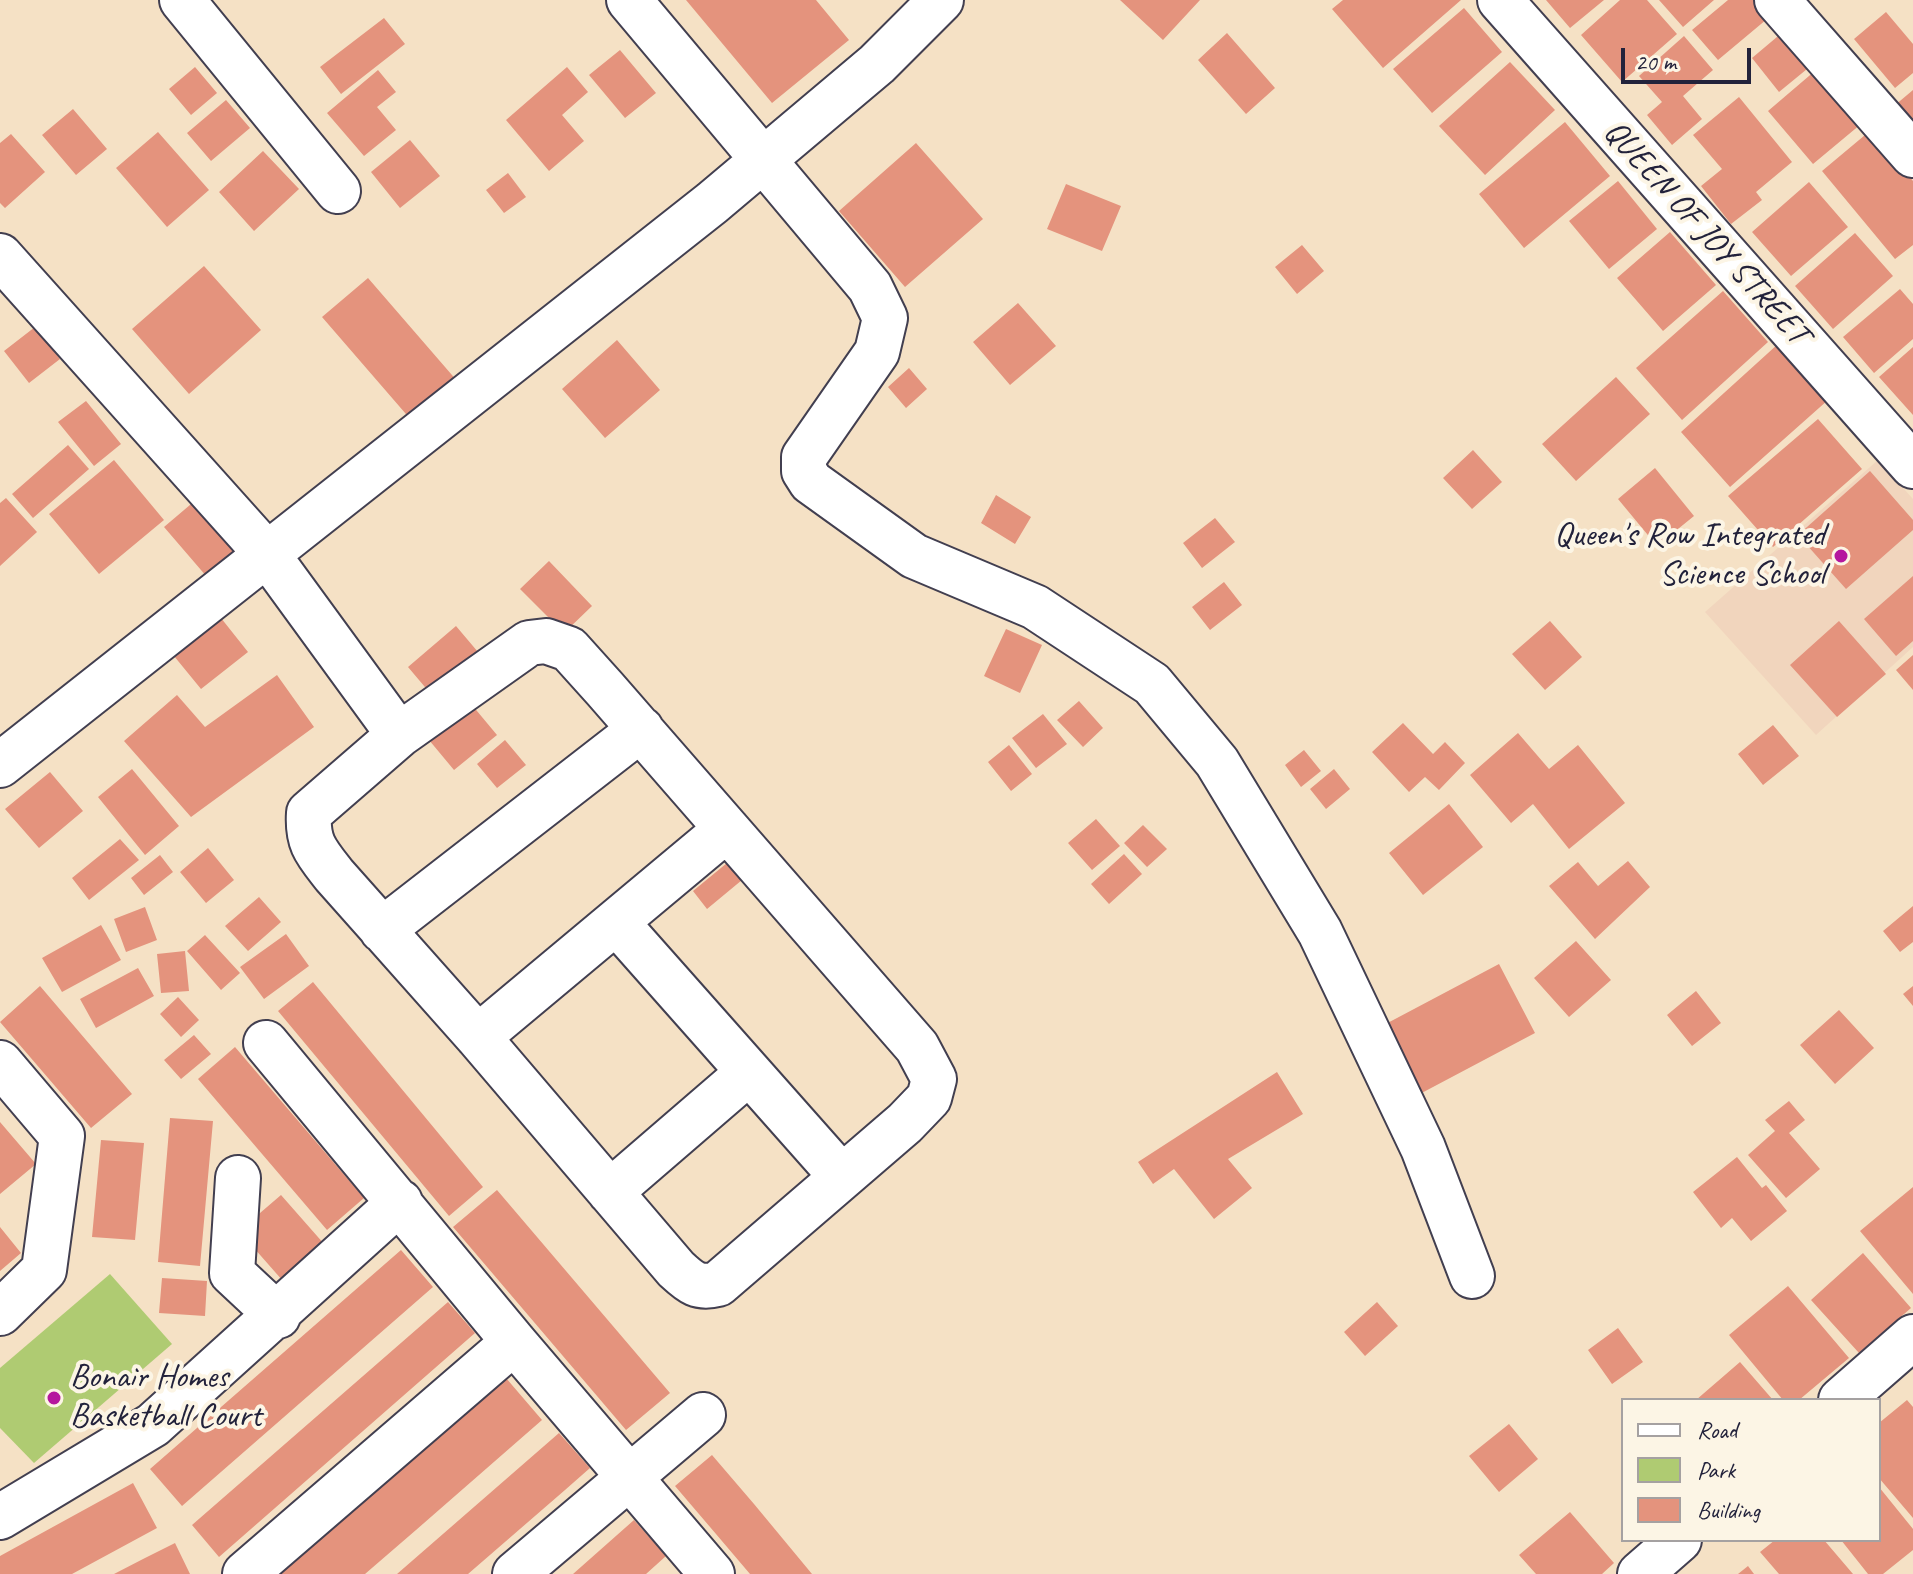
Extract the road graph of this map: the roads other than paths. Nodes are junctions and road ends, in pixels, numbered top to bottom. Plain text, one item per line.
1 (182, 0) edge
2 (629, 0) edge
3 (941, 0) edge
4 (1500, 0) edge
5 (1777, 0) edge
6 (1913, 155) edge
7 (764, 160) junction
8 (338, 191) dead end
9 (0, 256) edge
10 (1913, 466) edge
11 (267, 554) junction
12 (641, 729) junction
13 (399, 735) junction
14 (0, 765) edge
15 (727, 829) junction
16 (616, 922) junction
17 (382, 930) junction
18 (478, 1037) junction
19 (266, 1043) dead end
20 (0, 1063) edge
21 (748, 1073) junction
22 (842, 1177) junction
23 (238, 1178) dead end
24 (610, 1192) junction
25 (400, 1202) junction
26 (1472, 1276) dead end
27 (0, 1313) edge
28 (278, 1316) junction
29 (1913, 1337) edge
30 (514, 1342) junction
31 (1843, 1398) edge
32 (703, 1415) dead end
33 (630, 1477) junction
34 (0, 1517) edge
35 (1677, 1542) edge
36 (245, 1574) edge
37 (515, 1574) edge
38 (712, 1574) edge
39 (1640, 1574) edge

1 - 8 street
2 - 7 street
3 - 7 street
4 - 10 street, QUEEN OF JOY STREET
5 - 6 street
7 - 11 street
7 - 26 street
9 - 11 street
11 - 13 street
11 - 14 street
12 - 13 street
12 - 15 street
12 - 17 street
13 - 17 street
15 - 16 street
15 - 22 street
16 - 18 street
16 - 21 street
17 - 18 street
18 - 24 street
19 - 25 street
20 - 27 street
21 - 22 street
21 - 24 street
22 - 24 street
23 - 28 street
25 - 28 street
25 - 30 street
28 - 34 street
29 - 31 street
30 - 33 street
30 - 36 street
32 - 33 street
33 - 37 street
33 - 38 street
35 - 39 street

